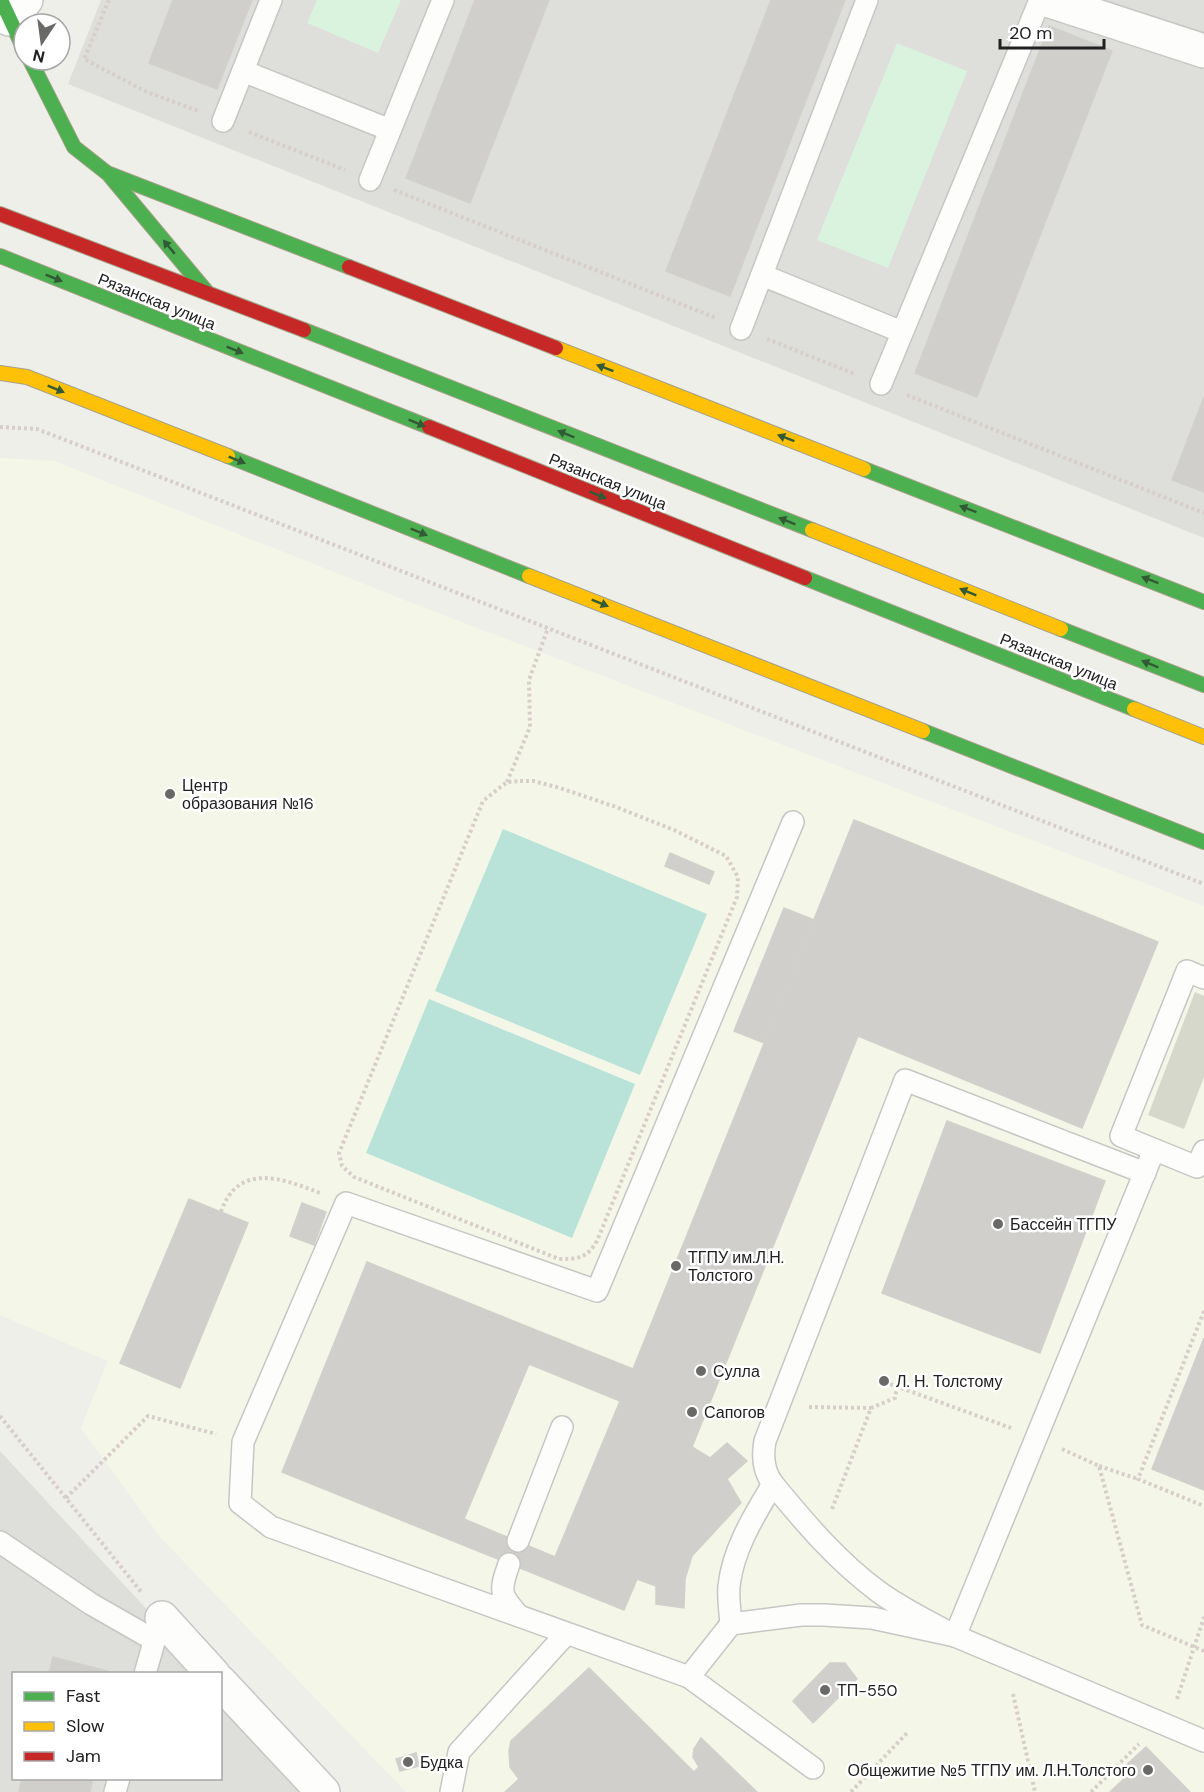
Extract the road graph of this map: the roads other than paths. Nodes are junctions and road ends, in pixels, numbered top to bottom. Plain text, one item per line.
1 (271, 0) edge
2 (443, 0) edge
3 (867, 0) edge
4 (1040, 0) edge
5 (1047, 0) edge
6 (1204, 51) edge
7 (243, 71) junction
8 (36, 72) edge
9 (223, 122) road end
10 (390, 130) junction
11 (107, 173) junction
12 (370, 180) road end
13 (0, 214) edge
14 (0, 256) edge
15 (762, 275) junction
16 (207, 292) junction
17 (741, 329) road end
18 (902, 332) junction
19 (0, 373) edge
20 (881, 384) road end
21 (1204, 602) edge
22 (1204, 685) edge
23 (1204, 737) edge
24 (793, 822) dead end
25 (1204, 842) edge
26 (1204, 978) edge
27 (1154, 1149) junction
28 (1204, 1151) edge
29 (1145, 1173) junction
30 (562, 1427) dead end
31 (773, 1484) junction
32 (518, 1541) dead end
33 (0, 1542) edge
34 (509, 1564) dead end
35 (520, 1617) junction
36 (731, 1624) junction
37 (158, 1629) junction
38 (566, 1634) junction
39 (955, 1636) junction
40 (146, 1672) edge
41 (211, 1672) edge
42 (689, 1677) junction
43 (222, 1684) edge
44 (1204, 1741) edge
45 (813, 1768) dead end
46 (323, 1792) edge
47 (451, 1792) edge

1 - 7 lane
2 - 10 lane
3 - 15 lane
4 - 18 lane
5 - 6 street
7 - 9 lane
7 - 10 lane
8 - 11 main road
10 - 12 lane
16 -> 11 main road
21 -> 11 main road
13 - 16 main road, Рязанская улица
14 -> 23 main road, Рязанская улица
15 - 17 lane
15 - 18 lane
22 -> 16 main road, Рязанская улица
18 - 20 lane
19 -> 25 main road
24 - 35 lane
26 - 27 lane
27 - 28 lane
27 - 29 lane
29 - 31 lane
29 - 39 lane
30 - 32 lane
31 - 36 lane
31 - 39 lane
33 - 37 lane
34 - 35 lane
35 - 38 lane
36 - 39 lane
36 - 42 lane
37 - 40 lane
37 - 41 street
38 - 42 lane
38 - 47 lane
39 - 44 lane
42 - 45 lane
43 - 46 street

